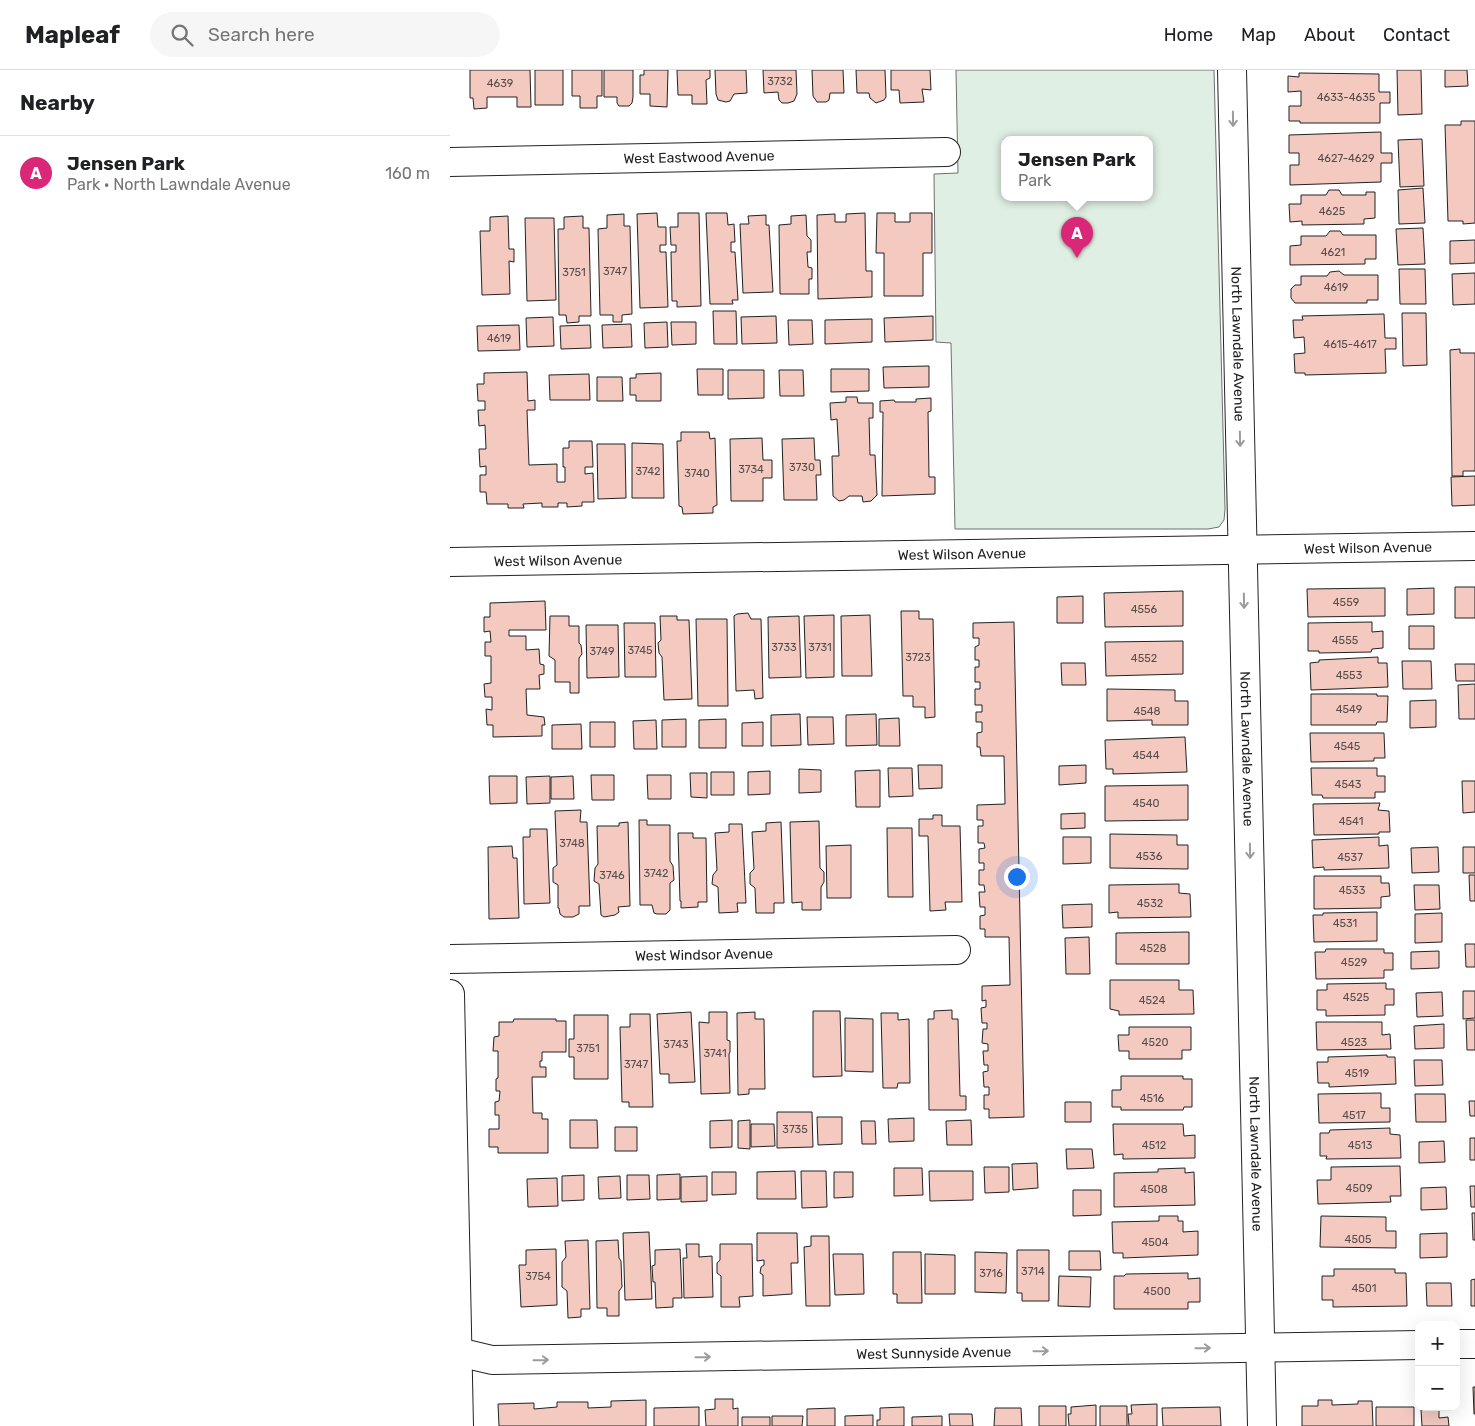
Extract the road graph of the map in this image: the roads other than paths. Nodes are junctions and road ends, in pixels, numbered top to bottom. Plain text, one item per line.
1 (1232, 70) edge
2 (946, 152) dead end
3 (450, 162) edge
4 (1475, 546) edge
5 (1243, 550) junction
6 (450, 562) edge
7 (956, 950) dead end
8 (450, 959) edge
9 (450, 994) edge
10 (1460, 1344) edge
11 (1475, 1344) edge
12 (1415, 1345) edge
13 (1261, 1348) junction
14 (454, 1351) edge
15 (459, 1426) edge
16 (1262, 1426) edge

1 -> 5 street, North Lawndale Avenue
2 - 3 street, West Eastwood Avenue
4 - 5 street, West Wilson Avenue
5 - 6 street, West Wilson Avenue
5 -> 13 street, North Lawndale Avenue
7 - 8 street, West Windsor Avenue
9 - 14 street
10 - 11 street
12 - 13 street, West Sunnyside Avenue
14 -> 13 street, West Sunnyside Avenue
13 - 16 street, North Lawndale Avenue
14 - 15 street

